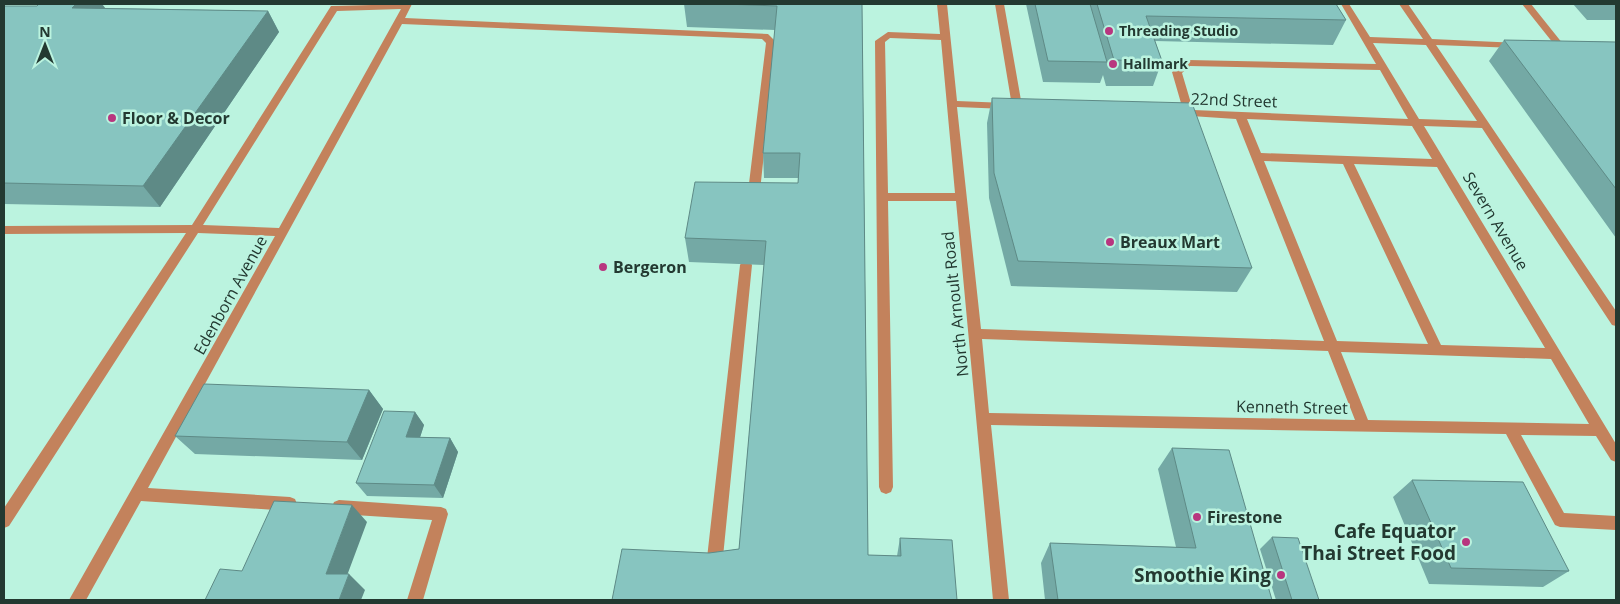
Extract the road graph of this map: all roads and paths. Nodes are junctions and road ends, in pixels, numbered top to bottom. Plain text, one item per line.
1 (942, 4) edge
2 (1000, 4) edge
3 (1345, 4) edge
4 (1404, 4) edge
5 (1526, 4) edge
6 (407, 5) edge
7 (398, 21) junction
8 (945, 37) junction
9 (1367, 40) junction
10 (1429, 42) junction
11 (1559, 46) edge
12 (1526, 47) edge
13 (1383, 67) junction
14 (952, 104) junction
15 (1170, 112) edge
16 (1189, 113) junction
17 (1240, 115) junction
18 (1416, 122) junction
19 (1485, 125) junction
20 (1257, 157) junction
21 (1347, 160) junction
22 (1440, 163) junction
23 (882, 196) junction
24 (961, 197) junction
25 (752, 207) edge
26 (194, 229) junction
27 (4, 230) edge
28 (283, 232) junction
29 (746, 265) edge
30 (1616, 321) edge
31 (974, 334) junction
32 (1332, 346) junction
33 (1437, 350) junction
34 (1555, 354) junction
35 (983, 420) junction
36 (1364, 426) junction
37 (1510, 428) junction
38 (1600, 430) junction
39 (1616, 456) edge
40 (886, 487) dead end
41 (137, 494) junction
42 (304, 505) edge
43 (323, 506) edge
44 (4, 521) edge
45 (1616, 523) edge
46 (714, 572) edge
47 (77, 600) edge
48 (415, 600) edge
49 (1001, 600) edge

1 - 8 street, North Arnoult Road
2 - 14 street
3 - 9 street, Severn Avenue
4 - 10 street
5 - 11 street
6 - 7 street, Edenborn Avenue
6 - 26 street
7 - 25 street
7 - 28 street, Edenborn Avenue
8 - 14 street, North Arnoult Road
8 - 23 street
9 - 10 street
9 - 13 street, Severn Avenue
10 - 12 street
10 - 19 street
13 - 16 street
13 - 18 street, Severn Avenue
14 - 24 street, North Arnoult Road
15 - 16 street, 22nd Street
16 - 17 street, 22nd Street
17 - 18 street, 22nd Street
17 - 20 street
18 - 19 street, 22nd Street
18 - 22 street, Severn Avenue
19 - 30 street
20 - 21 street
20 - 32 street
21 - 22 street
21 - 33 street
22 - 34 street, Severn Avenue
23 - 24 street
23 - 40 street
24 - 31 street, North Arnoult Road
26 - 27 street
26 - 28 street
26 - 44 street
28 - 41 street, Edenborn Avenue
29 - 46 street
31 - 32 street
31 - 35 street, North Arnoult Road
32 - 33 street
32 - 36 street
33 - 34 street
34 - 38 street, Severn Avenue
35 - 36 street, Kenneth Street
35 - 49 street, North Arnoult Road
36 - 37 street, Kenneth Street
37 - 38 street, Kenneth Street
37 - 45 street
38 - 39 street, Severn Avenue
41 - 42 street
41 - 47 street, Edenborn Avenue
43 - 48 street

